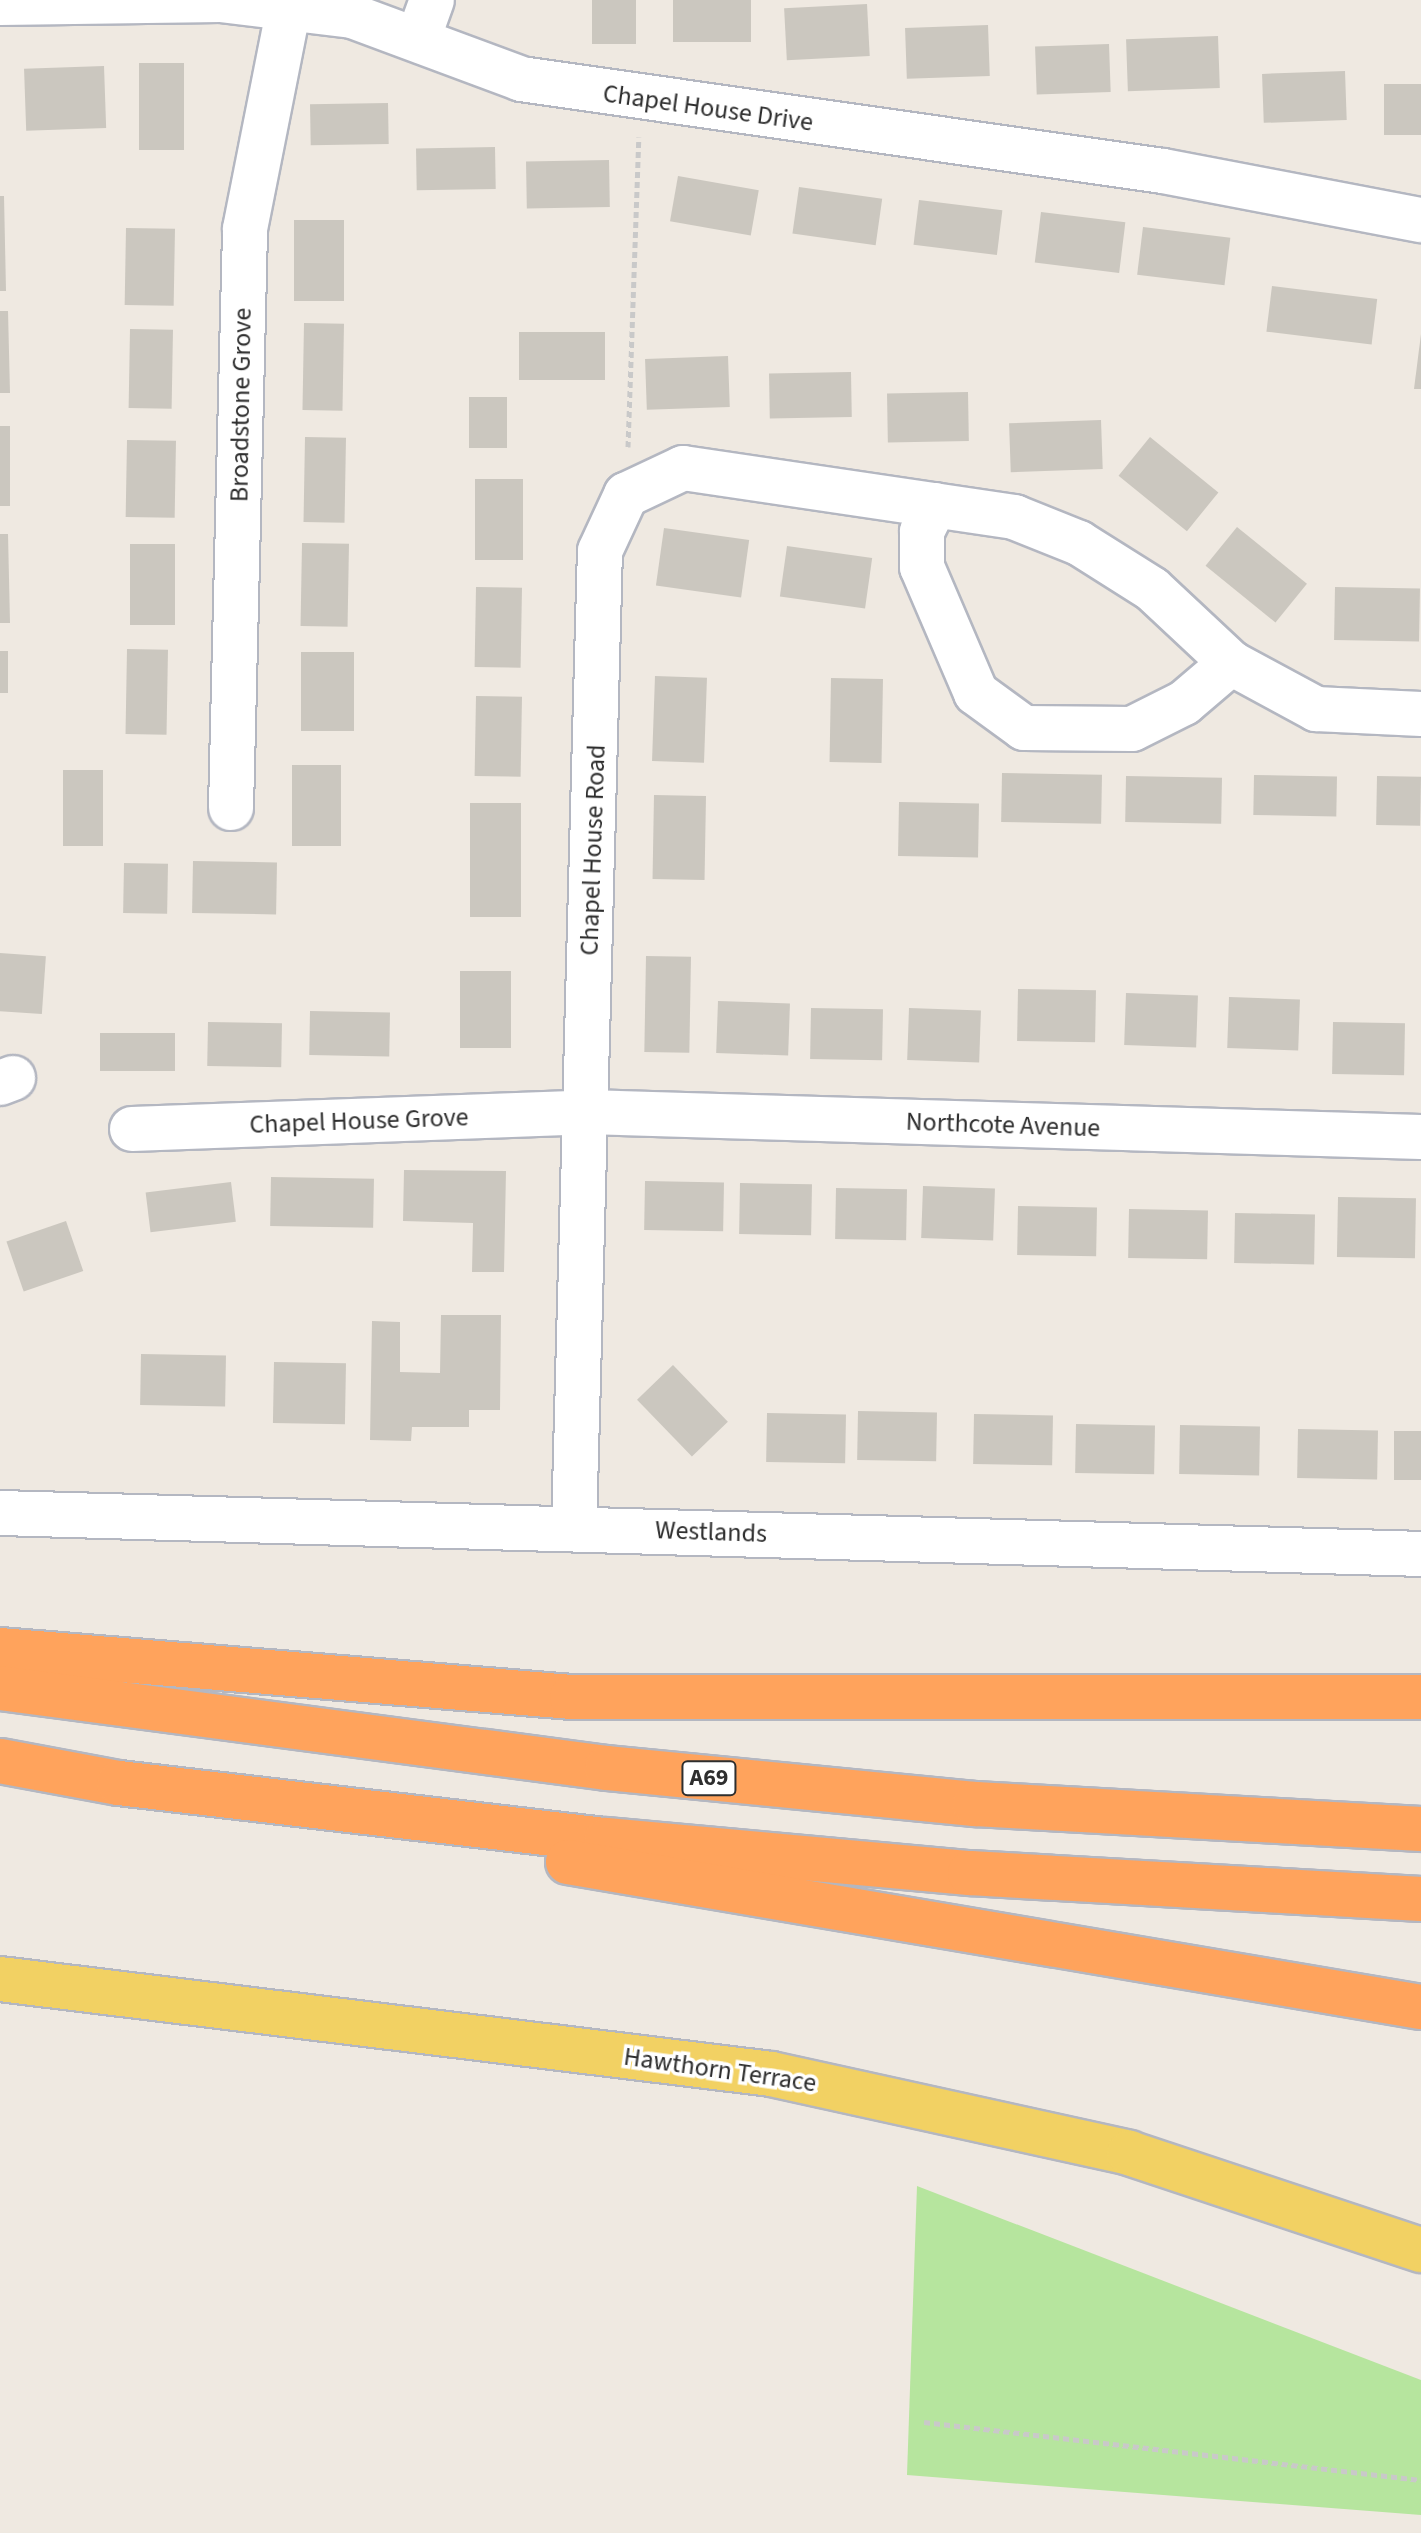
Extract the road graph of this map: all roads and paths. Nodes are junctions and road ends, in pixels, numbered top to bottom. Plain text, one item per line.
1 (220, 0) edge
2 (0, 3) edge
3 (289, 6) junction
4 (425, 20) edge
5 (640, 100) junction
6 (1421, 220) edge
7 (626, 495) junction
8 (935, 505) junction
9 (1231, 663) junction
10 (1421, 714) edge
11 (231, 808) dead end
12 (586, 1112) junction
13 (132, 1129) dead end
14 (1421, 1137) edge
15 (0, 1513) edge
16 (574, 1528) junction
17 (1421, 1554) edge
18 (0, 1650) edge
19 (0, 1688) edge
20 (1421, 1697) edge
21 (0, 1761) edge
22 (119, 1783) junction
23 (1421, 1829) edge
24 (1421, 1899) edge
25 (0, 1979) edge
26 (1421, 2007) edge
27 (1421, 2250) edge
28 (924, 2422) dead end
29 (1421, 2480) edge

1 - 2 street, Chapel House Drive
1 - 3 street, Chapel House Drive
3 - 4 street, Chapel House Drive
3 - 11 street, Broadstone Grove
4 - 5 street, Chapel House Drive
5 - 6 street, Chapel House Drive
5 - 7 path
7 - 8 street
7 - 12 street, Chapel House Road
8 - 9 street
8 - 9 street
9 - 10 street
12 - 13 street, Chapel House Grove
12 - 14 street, Northcote Avenue
12 - 16 street, Chapel House Road
15 - 16 street, Westlands
16 - 17 street, Westlands
18 - 20 highway
19 - 23 highway, A69
21 - 22 highway
22 - 24 highway
22 - 26 highway
25 - 27 main road, Hawthorn Terrace
28 - 29 path

